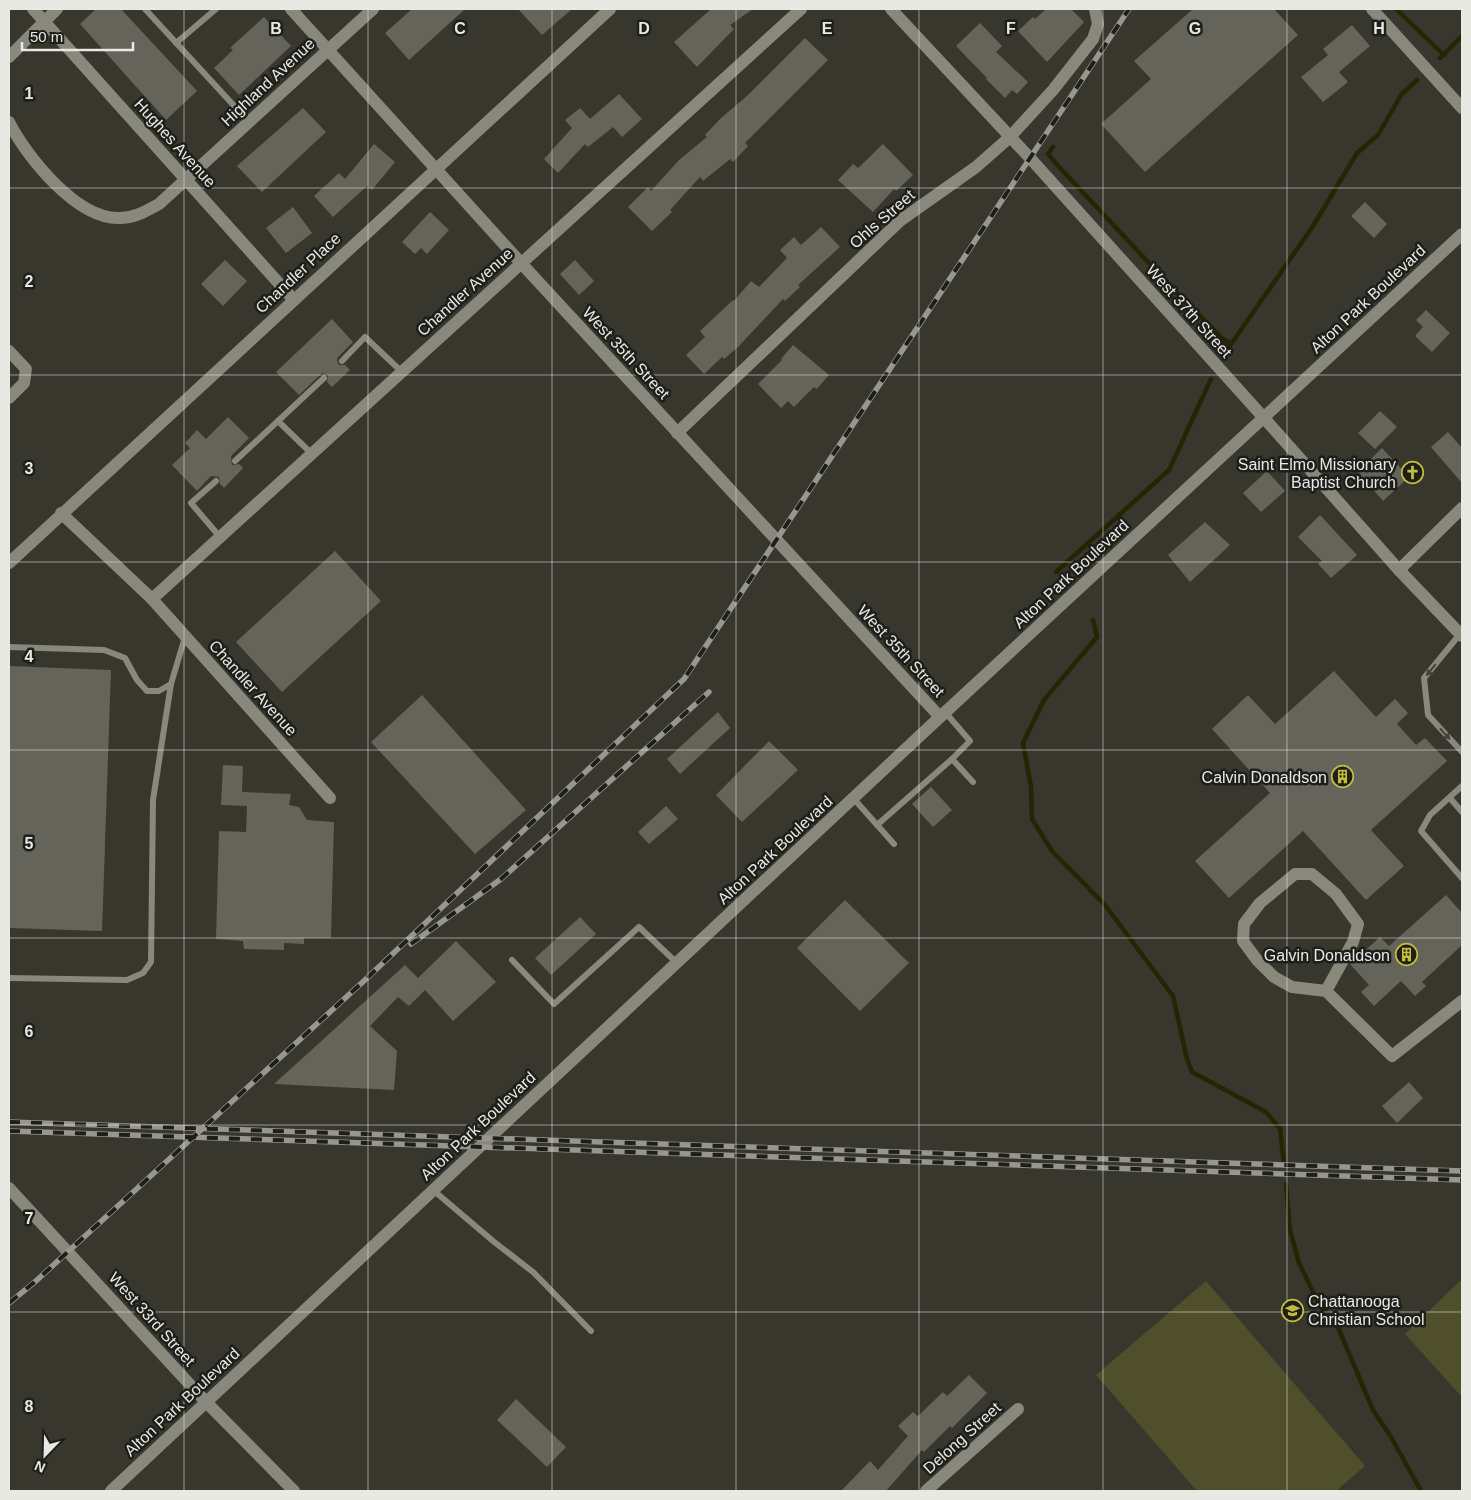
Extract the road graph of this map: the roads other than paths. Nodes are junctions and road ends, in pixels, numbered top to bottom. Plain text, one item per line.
1 (33, 9) edge
2 (57, 9) edge
3 (145, 9) edge
4 (216, 9) edge
5 (291, 9) edge
6 (373, 9) edge
7 (801, 9) edge
8 (891, 9) edge
9 (1095, 9) edge
10 (1372, 9) edge
11 (604, 11) edge
12 (44, 21) junction
13 (176, 43) junction
14 (328, 49) junction
15 (9, 57) edge
16 (1462, 108) edge
17 (9, 122) edge
18 (249, 122) junction
19 (1010, 137) junction
20 (436, 168) junction
21 (186, 180) junction
22 (1462, 234) edge
23 (521, 263) junction
24 (294, 299) junction
25 (9, 351) edge
26 (342, 361) dead end
27 (402, 372) junction
28 (324, 378) dead end
29 (9, 398) edge
30 (1264, 418) junction
31 (278, 421) junction
32 (677, 433) junction
33 (312, 454) junction
34 (235, 461) dead end
35 (216, 480) dead end
36 (1462, 508) edge
37 (62, 513) junction
38 (220, 537) junction
39 (9, 562) edge
40 (1399, 570) junction
41 (152, 599) junction
42 (1461, 635) edge
43 (185, 637) junction
44 (9, 648) edge
45 (171, 684) junction
46 (943, 715) junction
47 (1462, 752) edge
48 (952, 759) junction
49 (973, 782) dead end
50 (1462, 786) edge
51 (330, 798) dead end
52 (854, 798) junction
53 (1450, 798) junction
54 (1462, 812) edge
55 (877, 825) junction
56 (894, 844) dead end
57 (1462, 878) edge
58 (512, 960) dead end
59 (677, 962) junction
60 (9, 978) edge
61 (1326, 991) junction
62 (1462, 1002) edge
63 (9, 1188) edge
64 (433, 1190) junction
65 (591, 1331) dead end
66 (202, 1406) junction
67 (1018, 1409) dead end
68 (111, 1491) edge
69 (294, 1491) edge
70 (926, 1491) edge

1 - 12 street, Hughes Avenue
2 - 12 street
3 - 13 lane
4 - 13 lane
5 - 14 street, West 35th Street
6 - 14 street, Highland Avenue
7 - 23 street, Chandler Avenue
8 - 19 street, West 37th Street
9 - 19 street, Ohls Street
10 - 16 street
11 - 20 street, Chandler Place
12 - 15 street
12 - 21 street, Hughes Avenue
13 - 18 lane
14 - 18 street, Highland Avenue
14 - 20 street, West 35th Street
17 - 21 street, Highland Avenue
18 - 21 street, Highland Avenue
19 - 30 street, West 37th Street
19 - 32 street, Ohls Street
20 - 23 street, West 35th Street
20 - 24 street, Chandler Place
21 - 24 street, Hughes Avenue
22 - 30 street, Alton Park Boulevard
23 - 27 street, Chandler Avenue
23 - 32 street, West 35th Street
24 - 37 street, Chandler Place
25 - 29 street
26 - 27 lane
27 - 33 street, Chandler Avenue
28 - 31 lane
30 - 40 street, West 37th Street
30 - 46 street, Alton Park Boulevard
31 - 33 lane
31 - 34 lane
32 - 46 street, West 35th Street
33 - 38 street, Chandler Avenue
35 - 38 lane
36 - 40 street
37 - 39 street, Chandler Place
37 - 41 street, Chandler Avenue
38 - 41 street, Chandler Avenue
40 - 42 street, West 37th Street
41 - 43 street, Chandler Avenue
42 -> 47 lane
43 - 45 lane
43 - 51 street, Chandler Avenue
44 - 45 lane
45 - 60 lane
46 - 48 lane
46 - 52 street, Alton Park Boulevard
48 - 49 lane
48 - 55 lane
50 - 53 lane
52 - 55 lane
52 - 59 street, Alton Park Boulevard
53 - 54 lane
53 - 57 lane
55 - 56 lane
58 - 59 lane
59 - 64 street, Alton Park Boulevard
61 - 61 street
61 - 62 street
63 - 66 street, West 33rd Street
64 - 65 lane
64 - 66 street, Alton Park Boulevard
66 - 68 street, Alton Park Boulevard
66 - 69 street, West 33rd Street
67 - 70 street, Delong Street

